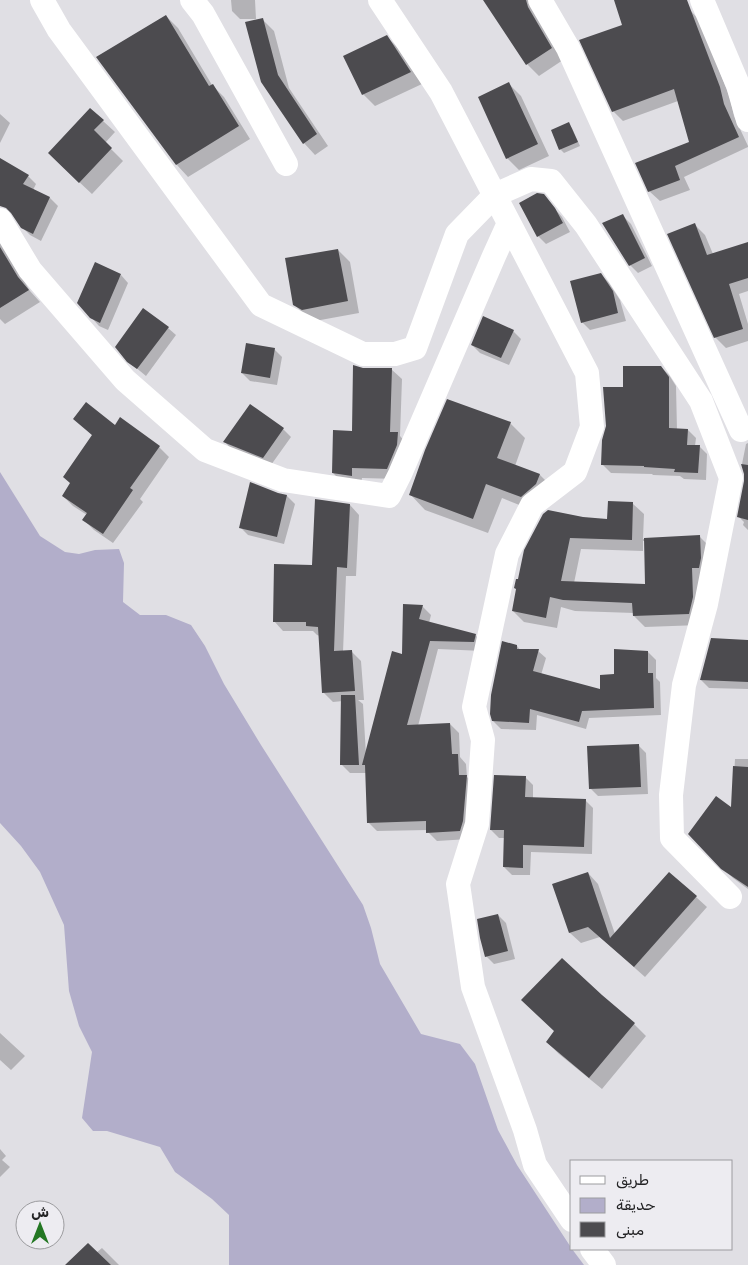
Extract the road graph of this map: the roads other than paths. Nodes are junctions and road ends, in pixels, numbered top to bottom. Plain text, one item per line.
1 (42, 0) edge
2 (192, 0) edge
3 (380, 0) edge
4 (540, 0) edge
5 (702, 0) edge
6 (748, 120) edge
7 (286, 164) dead end
8 (495, 195) junction
9 (0, 220) edge
10 (510, 223) junction
11 (744, 420) edge
12 (731, 478) junction
13 (730, 897) dead end
14 (570, 1217) edge
15 (593, 1250) edge
16 (604, 1265) edge

1 - 8 street
2 - 7 street
3 - 8 street
4 - 11 street
5 - 6 street
8 - 10 street
8 - 12 street
9 - 10 street
10 - 14 street
11 - 12 street
12 - 13 street
15 - 16 street

